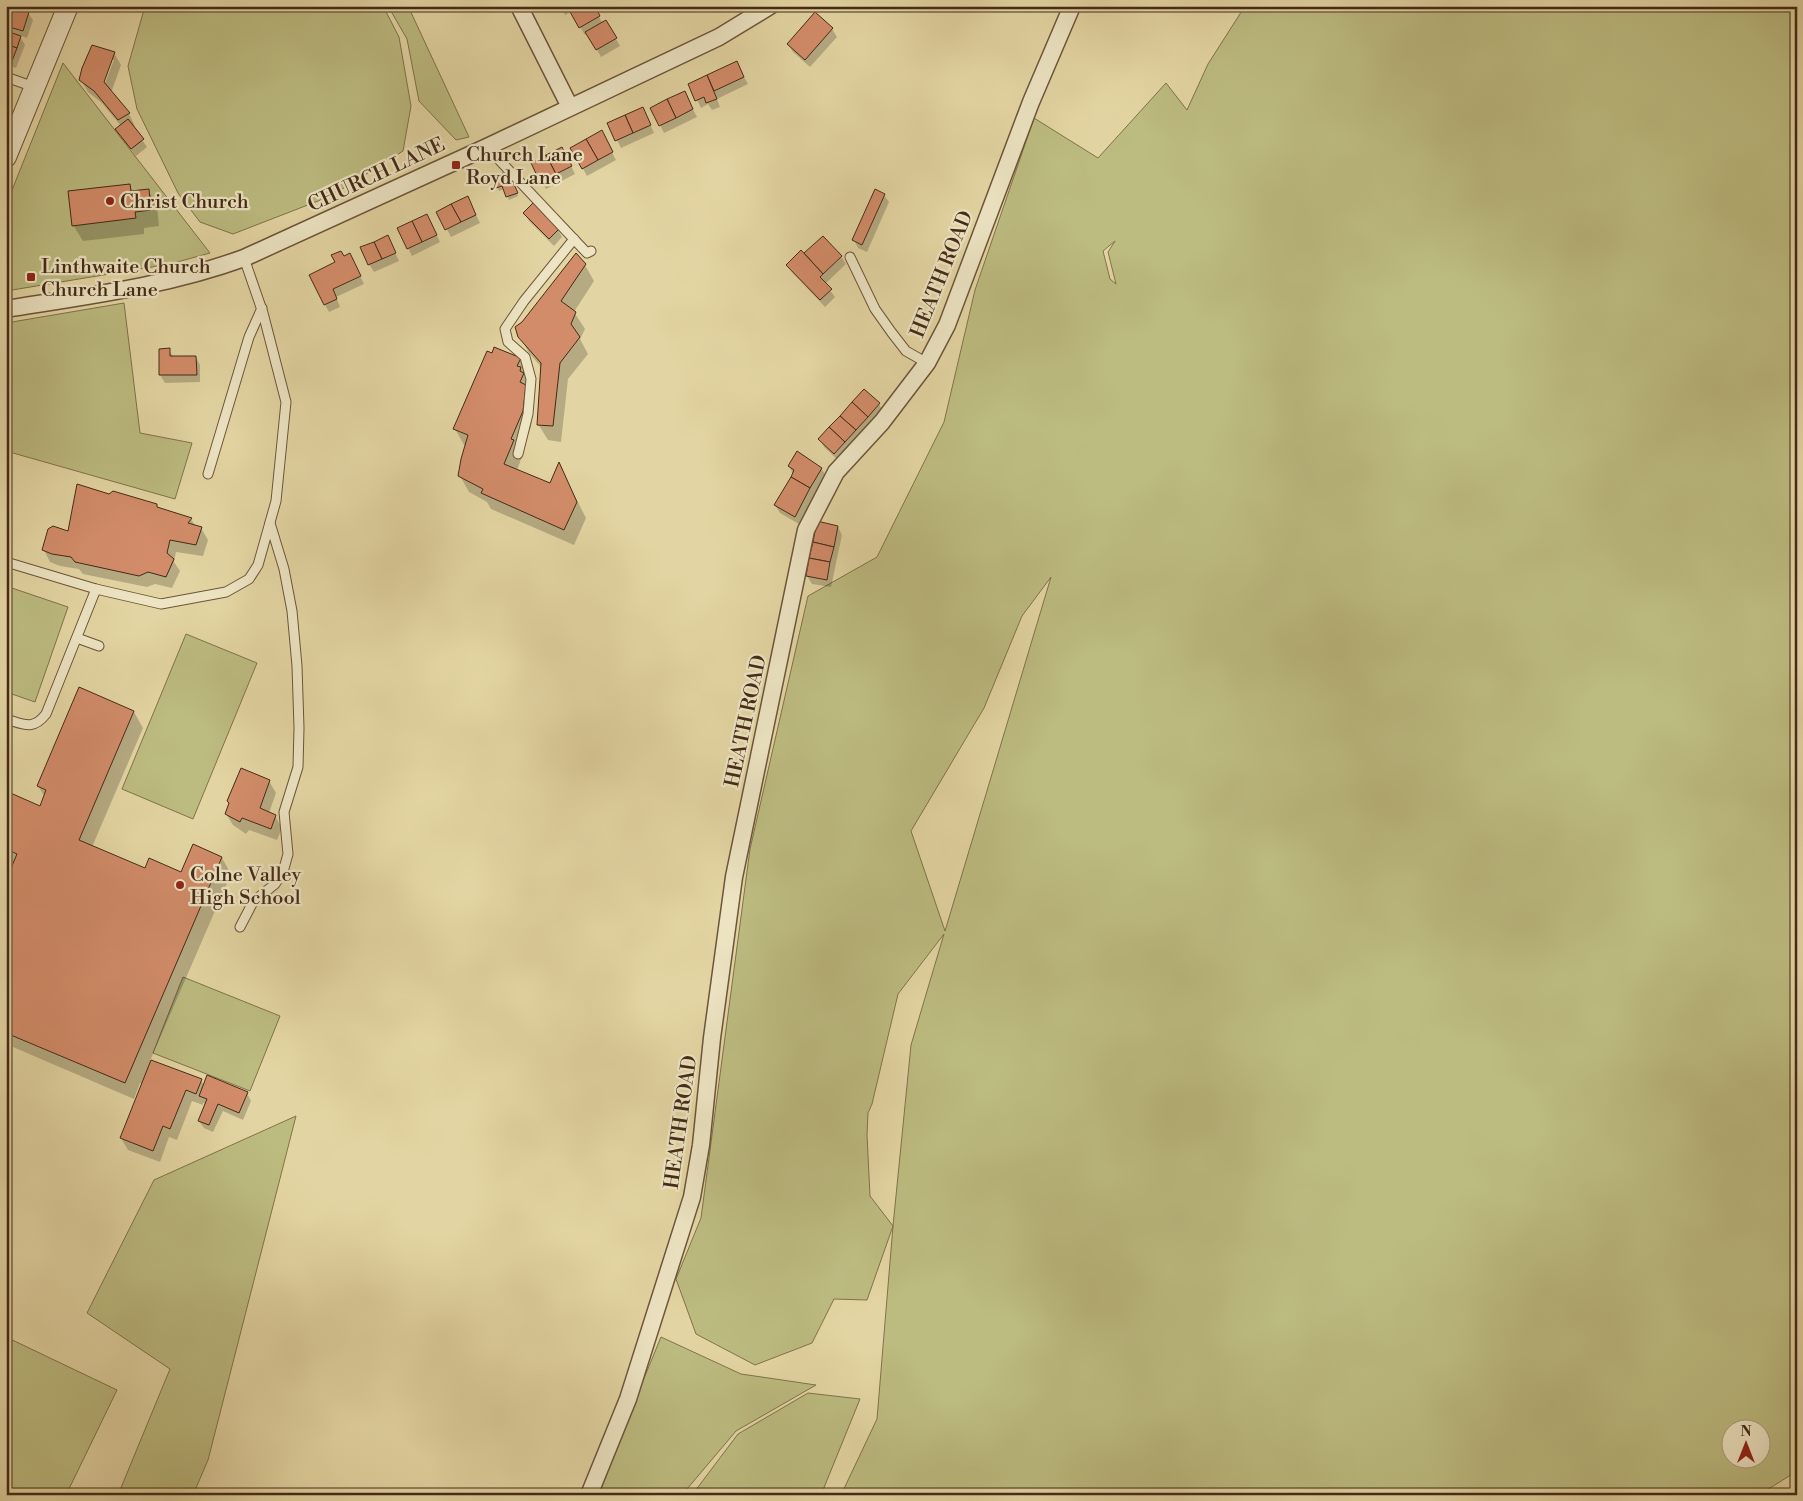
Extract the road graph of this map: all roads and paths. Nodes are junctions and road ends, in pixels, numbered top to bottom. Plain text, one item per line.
1 (68, 6) edge
2 (519, 6) edge
3 (770, 6) edge
4 (1072, 6) edge
5 (6, 76) edge
6 (35, 87) junction
7 (570, 107) junction
8 (487, 147) junction
9 (6, 157) edge
10 (574, 239) junction
11 (591, 251) dead end
12 (850, 257) dead end
13 (244, 258) junction
14 (262, 308) junction
15 (6, 309) edge
16 (926, 363) junction
17 (518, 454) dead end
18 (208, 474) dead end
19 (270, 523) junction
20 (6, 562) edge
21 (96, 589) junction
22 (78, 638) junction
23 (99, 646) dead end
24 (6, 719) edge
25 (240, 927) dead end
26 (589, 1495) edge

1 - 6 street
2 - 7 street
3 - 7 street, CHURCH LANE
4 - 16 street, HEATH ROAD
5 - 6 lane
6 - 9 street
7 - 8 street, CHURCH LANE
8 - 10 lane
8 - 13 street, CHURCH LANE
10 - 11 lane
10 - 17 lane
12 - 16 lane
13 - 14 lane
13 - 15 street, CHURCH LANE
14 - 18 lane
14 - 19 lane
16 - 26 street, HEATH ROAD
19 - 21 lane
19 - 25 lane
20 - 21 lane
21 - 22 lane
22 - 23 lane
22 - 24 lane

